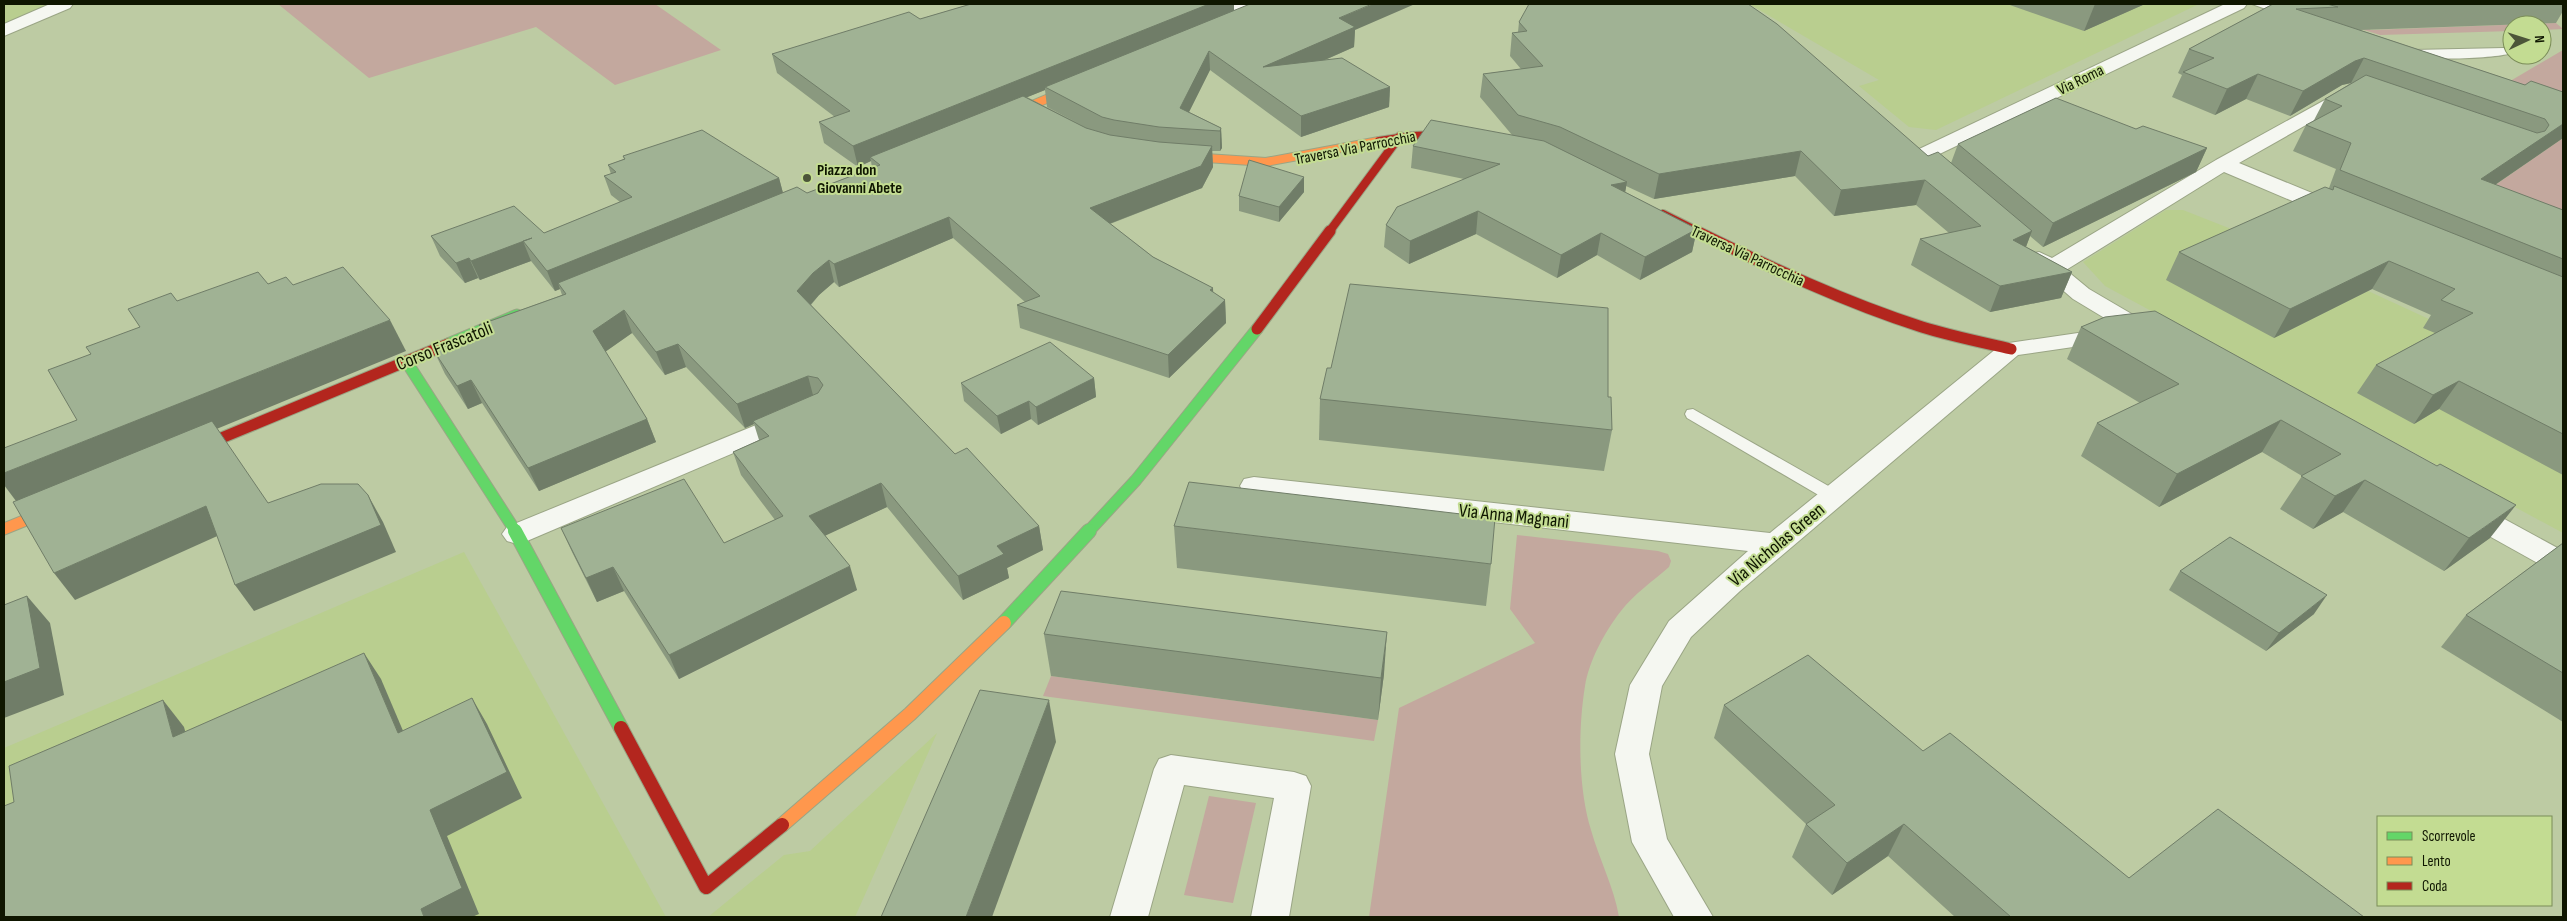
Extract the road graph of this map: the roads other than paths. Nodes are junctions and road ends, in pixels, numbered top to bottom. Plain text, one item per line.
1 (64, 4) edge
2 (2238, 4) edge
3 (2258, 4) edge
4 (1260, 9) edge
5 (1234, 12) edge
6 (2304, 19) edge
7 (4, 31) edge
8 (2402, 52) edge
9 (2502, 52) edge
10 (1095, 78) edge
11 (2368, 97) edge
12 (1027, 107) junction
13 (1040, 113) edge
14 (990, 122) edge
15 (1467, 135) edge
16 (1400, 136) junction
17 (1160, 155) edge
18 (1922, 155) edge
19 (2223, 164) junction
20 (1654, 210) edge
21 (2361, 222) edge
22 (2022, 244) edge
23 (2051, 269) junction
24 (525, 312) edge
25 (2011, 349) junction
26 (406, 360) junction
27 (815, 409) edge
28 (1693, 414) dead end
29 (178, 456) edge
30 (1254, 486) dead end
31 (1833, 496) junction
32 (2442, 497) edge
33 (68, 502) edge
34 (4, 529) edge
35 (517, 534) junction
36 (1775, 544) junction
37 (2563, 564) edge
38 (1129, 917) edge
39 (1270, 917) edge
40 (1694, 917) edge

1 - 7 street
2 - 18 street, Via Roma
3 - 6 lane
4 - 5 street
8 - 9 lane
10 - 12 street
11 - 19 street
12 - 13 street
12 - 14 street
15 - 16 street, Traversa Via Parrocchia
16 - 17 street, Traversa Via Parrocchia
16 - 35 street
19 - 21 street
19 - 23 street
20 - 25 street, Traversa Via Parrocchia
22 - 23 street
23 - 25 street
24 - 26 street, Corso Frascatoli
25 - 31 street, Via Nicholas Green
26 - 29 street, Corso Frascatoli
26 - 35 street
27 - 35 street
28 - 31 lane
30 - 36 street, Via Anna Magnani
31 - 36 street, Via Nicholas Green
32 - 37 street
33 - 34 street
36 - 40 street, Via Nicholas Green
38 - 39 street

